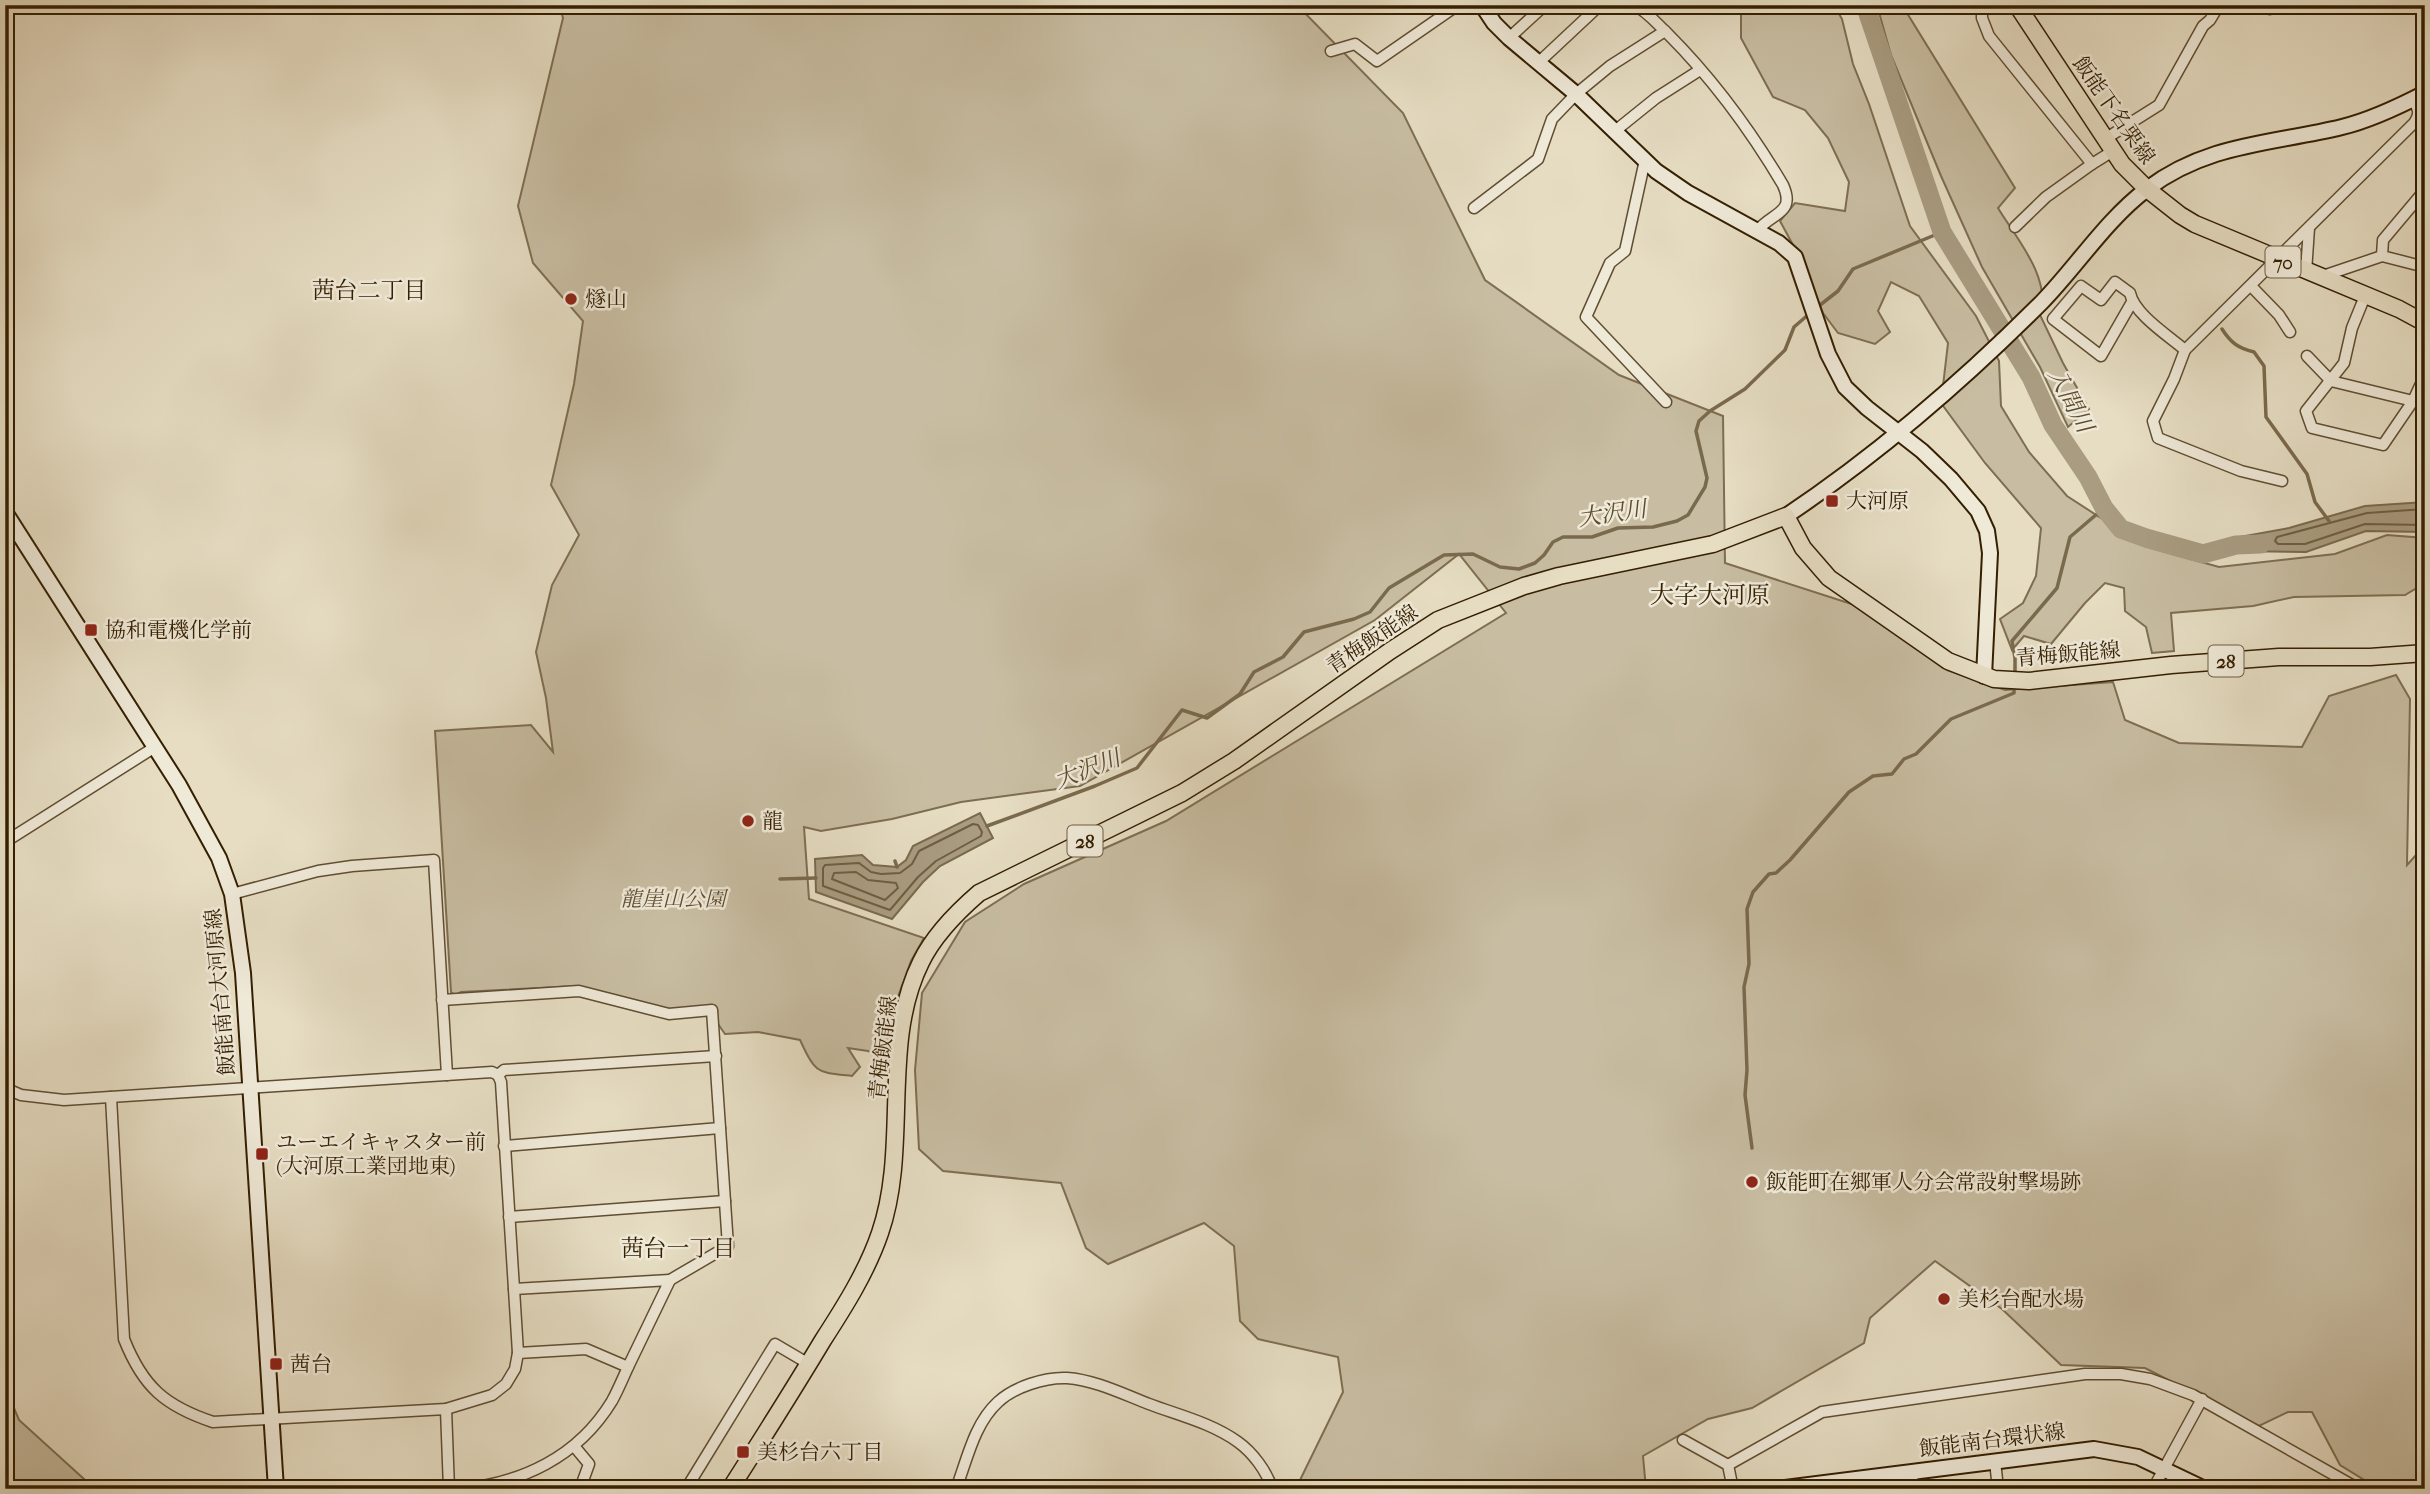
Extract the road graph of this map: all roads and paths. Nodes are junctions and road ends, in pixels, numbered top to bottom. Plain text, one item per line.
1 (1458, 5) edge
2 (1482, 5) edge
3 (1545, 5) edge
4 (1600, 5) edge
5 (1634, 5) edge
6 (1982, 5) edge
7 (2017, 5) edge
8 (2219, 5) edge
9 (1665, 31) junction
10 (1509, 38) junction
11 (1331, 51) dead end
12 (1538, 63) junction
13 (1700, 70) junction
14 (1576, 94) junction
15 (2419, 96) edge
16 (1615, 131) junction
17 (2109, 145) junction
18 (1645, 160) junction
19 (2092, 164) junction
20 (2147, 189) junction
21 (2425, 190) edge
22 (1474, 208) dead end
23 (2015, 227) dead end
24 (2309, 228) junction
25 (1757, 231) junction
26 (2382, 256) junction
27 (2277, 259) junction
28 (2425, 267) edge
29 (2313, 274) junction
30 (2251, 286) junction
31 (2365, 296) junction
32 (2132, 302) junction
33 (2425, 323) edge
34 (2290, 332) dead end
35 (2185, 350) junction
36 (2307, 356) dead end
37 (2425, 375) edge
38 (2331, 382) junction
39 (2413, 401) junction
40 (1666, 402) dead end
41 (1899, 432) junction
42 (2282, 481) dead end
43 (5, 512) edge
44 (1786, 516) junction
45 (2425, 653) edge
46 (1992, 677) junction
47 (155, 747) junction
48 (5, 842) edge
49 (232, 894) junction
50 (442, 1000) junction
51 (716, 1055) junction
52 (447, 1075) junction
53 (498, 1075) junction
54 (5, 1088) edge
55 (249, 1089) junction
56 (111, 1097) junction
57 (720, 1128) junction
58 (504, 1146) junction
59 (725, 1201) junction
60 (509, 1217) junction
61 (670, 1280) junction
62 (514, 1289) junction
63 (518, 1353) junction
64 (809, 1364) junction
65 (628, 1367) junction
66 (2202, 1399) junction
67 (446, 1409) junction
68 (271, 1417) junction
69 (1683, 1440) dead end
70 (574, 1446) junction
71 (1995, 1461) junction
72 (1728, 1465) junction
73 (2164, 1468) junction
74 (1911, 1472) junction
75 (518, 1479) junction
76 (276, 1489) edge
77 (449, 1489) edge
78 (458, 1489) edge
79 (524, 1489) edge
80 (580, 1489) edge
81 (686, 1489) edge
82 (730, 1489) edge
83 (956, 1489) edge
84 (1272, 1489) edge
85 (1733, 1489) edge
86 (1777, 1489) edge
87 (1914, 1489) edge
88 (1998, 1489) edge
89 (2152, 1489) edge
90 (2205, 1489) edge
91 (2359, 1489) edge

1 - 11 street
2 - 10 street
3 - 10 street
4 - 12 street
5 - 9 street
6 - 19 street
7 - 17 main road, 飯能下名栗線 / 70
8 - 17 street
9 - 13 street
9 - 14 street
10 - 12 street
12 - 14 street
13 - 16 street
13 - 25 street
14 - 16 street
14 - 22 street
15 - 20 street
15 - 24 street
16 - 18 street
17 - 19 street
17 - 20 main road, 飯能下名栗線 / 70
18 - 25 street
18 - 40 street
19 - 23 street
20 - 27 main road, 飯能下名栗線 / 70
20 - 41 street
21 - 26 street
24 - 27 street
24 - 29 street
25 - 41 street
26 - 28 street
26 - 29 street
27 - 29 main road, 飯能下名栗線 / 70
27 - 30 street
29 - 31 main road, 飯能下名栗線 / 70
30 - 34 street
30 - 35 street
31 - 33 main road, 飯能下名栗線 / 70
31 - 38 street
32 - 32 street
32 - 35 street
35 - 42 street
36 - 38 street
37 - 39 street
38 - 39 street
38 - 39 street
41 - 44 street
41 - 46 street
43 - 47 street, 飯能南台大河原線
44 - 46 main road, 青梅飯能線 / 28
44 - 64 main road, 青梅飯能線 / 28
45 - 46 main road, 青梅飯能線 / 28
47 - 48 street
47 - 49 street, 飯能南台大河原線
49 - 50 street
49 - 55 street, 飯能南台大河原線
50 - 51 street
50 - 52 street
51 - 53 street
51 - 57 street
52 - 53 street
52 - 55 street
53 - 58 street
54 - 56 street
55 - 56 street
55 - 68 street, 飯能南台大河原線
56 - 68 street
57 - 58 street
57 - 59 street
58 - 60 street
59 - 60 street
59 - 61 street
60 - 62 street
61 - 62 street
61 - 65 street
62 - 63 street
63 - 65 street
63 - 67 street
64 - 81 street
64 - 82 main road, 青梅飯能線 / 28
65 - 70 street
66 - 72 street
66 - 73 street
66 - 91 street
67 - 68 street
67 - 77 street
68 - 76 street, 飯能南台大河原線
69 - 72 street
70 - 75 street
70 - 80 street
71 - 73 street, 飯能南台環状線
71 - 74 street, 飯能南台環状線
71 - 88 street
72 - 85 street
73 - 89 street
73 - 90 street, 飯能南台環状線
74 - 86 street, 飯能南台環状線
74 - 87 street
75 - 78 street
75 - 79 street
83 - 84 street

